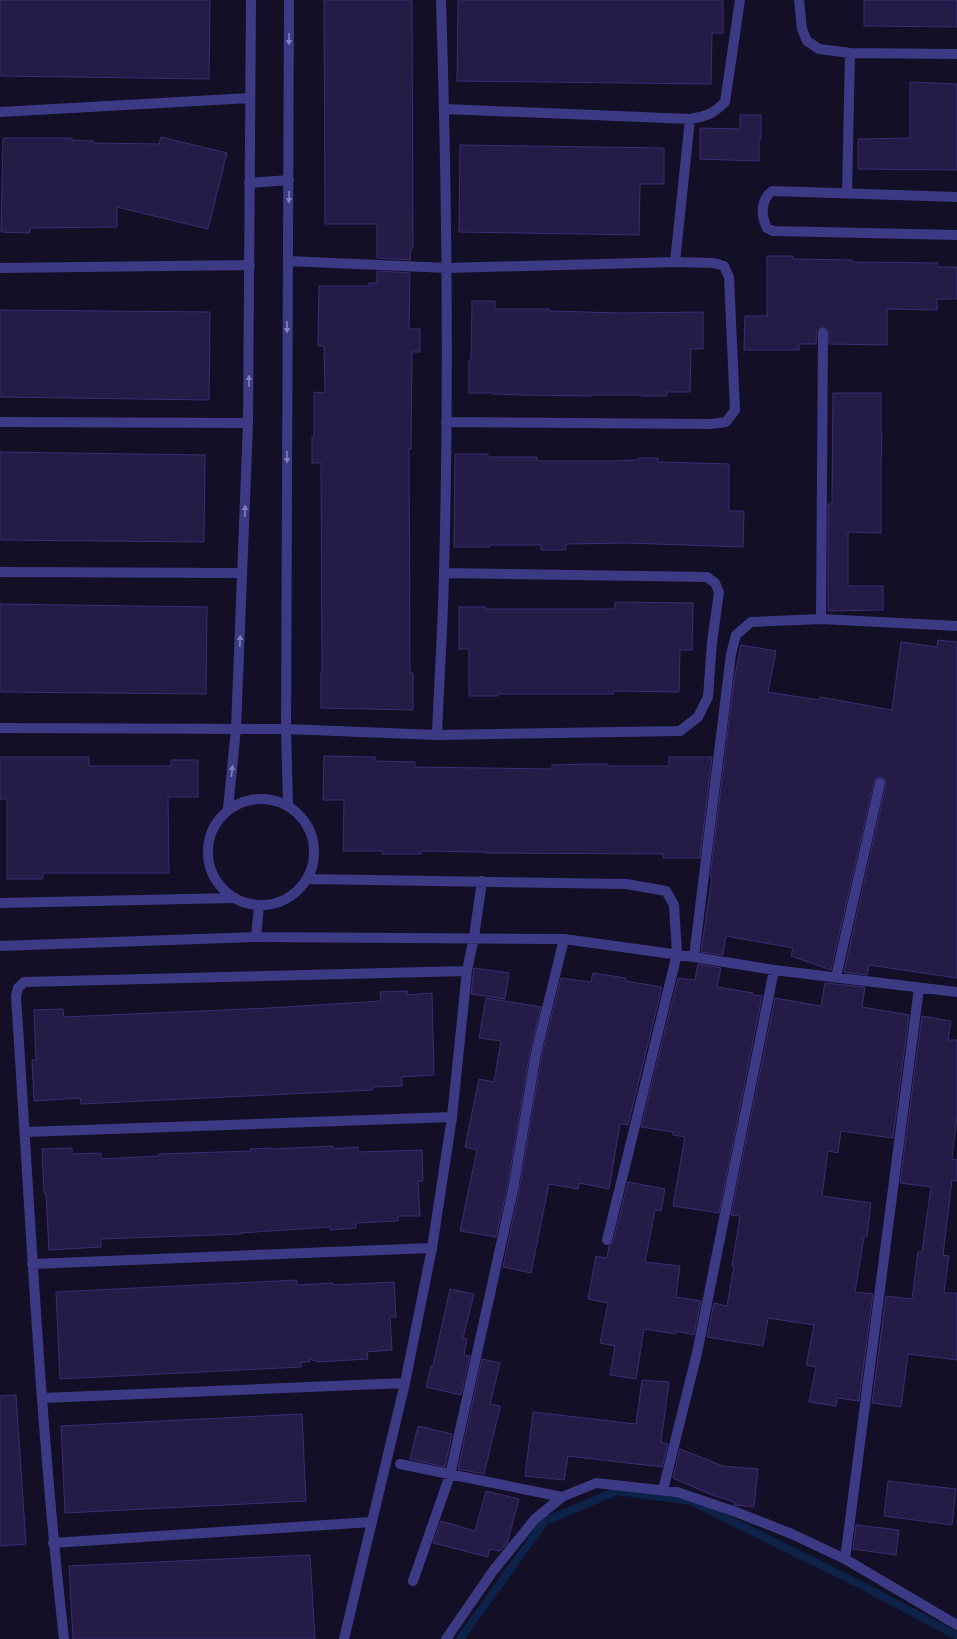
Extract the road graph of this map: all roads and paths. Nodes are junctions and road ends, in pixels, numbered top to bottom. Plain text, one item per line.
1 (251, 0) edge
2 (289, 0) edge
3 (441, 0) edge
4 (740, 0) edge
5 (799, 0) edge
6 (850, 53) junction
7 (957, 54) edge
8 (250, 98) junction
9 (445, 109) junction
10 (0, 112) edge
11 (690, 119) junction
12 (289, 180) junction
13 (249, 183) junction
14 (847, 193) junction
15 (957, 197) edge
16 (957, 235) edge
17 (288, 261) junction
18 (675, 262) junction
19 (250, 265) junction
20 (0, 268) edge
21 (447, 268) junction
22 (823, 333) dead end
23 (0, 422) edge
24 (248, 422) junction
25 (446, 422) junction
26 (0, 572) edge
27 (242, 573) junction
28 (444, 573) junction
29 (821, 619) junction
30 (957, 626) edge
31 (0, 728) edge
32 (236, 729) junction
33 (286, 729) junction
34 (437, 735) junction
35 (880, 783) dead end
36 (288, 805) junction
37 (228, 809) junction
38 (308, 879) junction
39 (482, 881) junction
40 (234, 898) junction
41 (0, 903) edge
42 (259, 906) junction
43 (256, 937) junction
44 (474, 937) junction
45 (564, 939) junction
46 (0, 946) edge
47 (677, 954) junction
48 (694, 957) junction
49 (774, 970) junction
50 (467, 971) junction
51 (836, 977) junction
52 (919, 988) junction
53 (957, 992) edge
54 (452, 1117) junction
55 (25, 1132) junction
56 (607, 1240) dead end
57 (432, 1248) junction
58 (32, 1264) junction
59 (405, 1383) junction
60 (43, 1398) junction
61 (400, 1464) dead end
62 (450, 1475) junction
63 (662, 1490) junction
64 (562, 1497) junction
65 (371, 1522) junction
66 (53, 1543) junction
67 (845, 1559) junction
68 (413, 1581) dead end
69 (957, 1625) edge
70 (64, 1639) edge
71 (344, 1639) edge
72 (446, 1639) edge

1 - 8 street
2 -> 12 street
3 - 9 street
4 - 11 street
5 - 6 street
6 - 7 street
6 - 14 street
8 - 10 street
8 - 13 street
9 - 11 street
9 - 21 street
11 - 18 street
12 - 13 street
12 -> 17 street
13 - 19 street
14 - 15 street
14 - 16 street
17 - 21 street
17 -> 33 street
18 - 21 street
18 - 25 street
19 - 20 street
24 -> 19 street
21 - 25 street
22 - 29 street
23 - 24 street
27 -> 24 street
25 - 28 street
26 - 27 street
32 -> 27 street
28 - 34 street
28 - 34 street
29 - 30 street
29 - 48 street
31 - 32 street
32 - 33 street
37 -> 32 street
33 - 34 street
33 - 36 street
35 - 51 street
36 - 37 street
36 - 38 street
37 - 40 street
38 - 39 street
38 - 42 street
39 - 44 street
39 - 47 street
40 - 41 street
40 - 42 street
42 - 43 street
43 - 44 street
43 - 46 street
44 - 45 street
44 - 50 street
45 - 47 street
45 - 62 street
47 - 48 street
47 - 56 street
48 - 49 street
49 - 51 street
49 - 63 street
50 - 54 street
50 - 55 street
51 - 52 street
52 - 53 street
52 - 67 street
54 - 55 street
54 - 57 street
55 - 58 street
57 - 58 street
57 - 59 street
58 - 60 street
59 - 60 street
59 - 65 street
60 - 66 street
61 - 62 street
62 - 64 street
62 - 68 street
63 - 64 street
63 - 67 street
64 - 72 street
65 - 66 street
65 - 71 street
66 - 70 street
67 - 69 street

